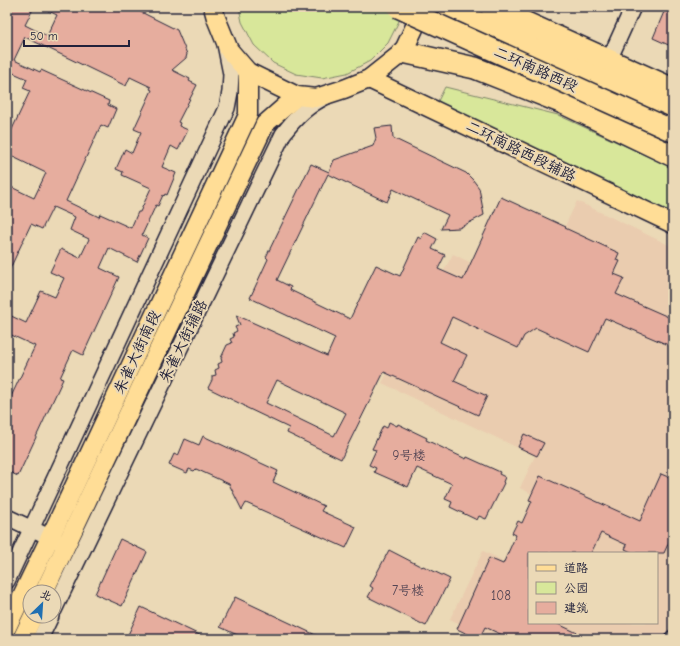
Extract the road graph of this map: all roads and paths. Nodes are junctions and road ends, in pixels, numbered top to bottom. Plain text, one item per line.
1 (198, 7) edge
2 (398, 7) edge
3 (424, 7) edge
4 (445, 7) edge
5 (491, 7) edge
6 (633, 7) edge
7 (215, 12) edge
8 (224, 38) junction
9 (403, 52) junction
10 (609, 60) junction
11 (248, 72) junction
12 (369, 79) junction
13 (673, 89) edge
14 (334, 92) junction
15 (297, 96) junction
16 (673, 111) edge
17 (673, 131) edge
18 (673, 156) edge
19 (673, 224) edge
20 (7, 517) edge
21 (31, 528) junction
22 (50, 537) junction
23 (67, 545) junction
24 (7, 581) edge
25 (48, 584) edge
26 (62, 593) edge
27 (29, 624) edge
28 (47, 624) edge
29 (7, 627) edge
30 (22, 639) edge
31 (40, 639) edge

1 - 7 main road
2 - 17 highway, 二环南路西段, bridge
3 - 9 main road
4 - 16 highway, 二环南路西段
5 - 10 highway
6 - 10 street
7 - 8 main road
8 - 11 main road
8 - 21 street
9 - 12 main road
9 - 18 highway
10 - 13 highway
11 - 15 main road
11 - 22 main road, 朱雀大街南段
12 - 14 main road
12 - 19 main road, 二环南路西段辅路
14 - 15 main road
14 - 26 street, 朱雀大街辅路
15 - 23 main road, 朱雀大街南段
20 - 21 street
21 - 22 street
21 - 24 street
22 - 23 street
22 - 29 main road, 朱雀大街南段
23 - 25 main road, 朱雀大街南段
27 - 30 main road
28 - 31 street

